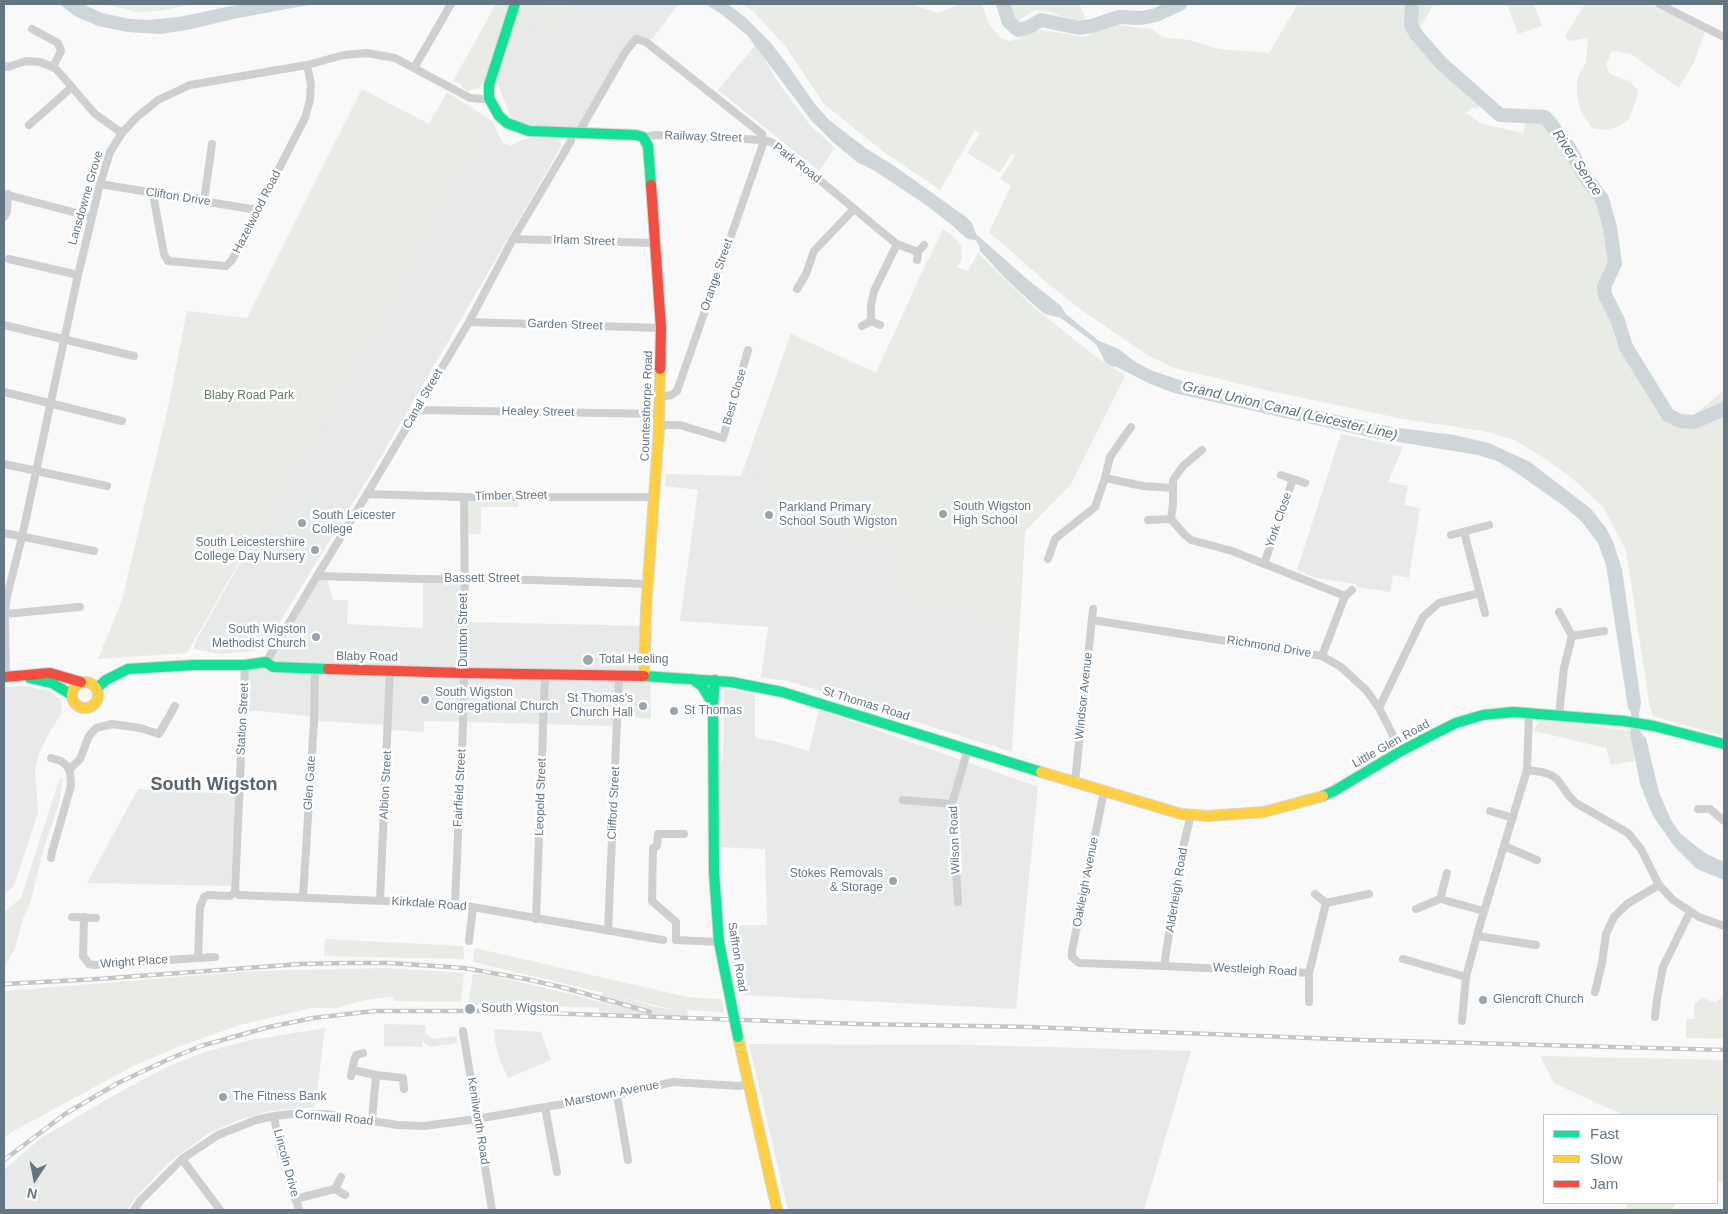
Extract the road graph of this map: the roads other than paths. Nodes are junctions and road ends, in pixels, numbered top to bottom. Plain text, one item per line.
1 (451, 4) edge
2 (515, 4) edge
3 (1659, 4) edge
4 (32, 29) dead end
5 (1724, 37) edge
6 (632, 43) joint
7 (307, 65) junction
8 (4, 66) edge
9 (53, 67) junction
10 (414, 68) junction
11 (72, 87) junction
12 (489, 98) junction
13 (28, 125) dead end
14 (576, 132) junction
15 (122, 133) junction
16 (643, 138) junction
17 (763, 140) junction
18 (212, 144) dead end
19 (100, 184) junction
20 (6, 194) edge
21 (153, 194) junction
22 (204, 201) junction
23 (854, 209) junction
24 (257, 210) junction
25 (4, 218) edge
26 (92, 218) junction
27 (513, 239) junction
28 (655, 243) junction
29 (897, 244) junction
30 (924, 245) dead end
31 (9, 259) dead end
32 (78, 275) junction
33 (797, 289) dead end
34 (871, 320) junction
35 (469, 322) junction
36 (4, 325) edge
37 (880, 325) dead end
38 (862, 326) dead end
39 (661, 328) junction
40 (65, 339) junction
41 (748, 350) dead end
42 (134, 356) dead end
43 (4, 392) edge
44 (660, 397) junction
45 (50, 404) junction
46 (417, 410) junction
47 (660, 414) junction
48 (122, 421) dead end
49 (660, 427) junction
50 (1131, 427) dead end
51 (1202, 450) dead end
52 (4, 464) edge
53 (36, 472) junction
54 (1281, 475) dead end
55 (1105, 478) junction
56 (1293, 479) junction
57 (1306, 483) dead end
58 (107, 486) dead end
59 (1173, 488) junction
60 (368, 494) junction
61 (464, 497) junction
62 (655, 497) junction
63 (1171, 519) junction
64 (1148, 520) dead end
65 (1489, 525) dead end
66 (1464, 532) junction
67 (4, 533) edge
68 (1452, 536) dead end
69 (22, 537) junction
70 (94, 551) dead end
71 (1048, 559) dead end
72 (1264, 564) junction
73 (316, 576) junction
74 (464, 579) junction
75 (648, 584) junction
76 (1352, 590) dead end
77 (1480, 593) junction
78 (5, 596) edge
79 (1346, 596) junction
80 (80, 607) dead end
81 (1093, 609) dead end
82 (1559, 612) dead end
83 (1485, 613) dead end
84 (4, 614) edge
85 (1092, 620) junction
86 (1604, 631) dead end
87 (1572, 636) junction
88 (1322, 656) junction
89 (266, 662) junction
90 (245, 665) junction
91 (315, 668) junction
92 (390, 670) junction
93 (464, 673) junction
94 (545, 675) junction
95 (619, 675) junction
96 (19, 676) junction
97 (644, 676) junction
98 (5, 677) edge
99 (689, 678) junction
100 (715, 680) junction
101 (81, 682) junction
102 (97, 688) junction
103 (72, 695) junction
104 (713, 704) junction
105 (175, 706) dead end
106 (1379, 708) junction
107 (1529, 713) junction
108 (1559, 715) junction
109 (1724, 744) edge
110 (968, 749) junction
111 (1401, 751) junction
112 (51, 758) dead end
113 (69, 770) junction
114 (1527, 770) junction
115 (1075, 782) junction
116 (1104, 791) junction
117 (904, 800) dead end
118 (952, 804) junction
119 (1698, 809) dead end
120 (1490, 811) dead end
121 (1190, 815) junction
122 (1513, 818) junction
123 (1724, 821) edge
124 (684, 834) dead end
125 (1504, 846) junction
126 (51, 858) dead end
127 (1537, 860) dead end
128 (1447, 873) dead end
129 (1659, 885) junction
130 (235, 892) junction
131 (1315, 894) dead end
132 (1369, 894) dead end
133 (303, 897) junction
134 (1440, 899) junction
135 (380, 900) junction
136 (958, 902) dead end
137 (1326, 903) junction
138 (455, 904) junction
139 (472, 907) junction
140 (1416, 909) dead end
141 (1484, 911) junction
142 (1690, 912) junction
143 (72, 917) dead end
144 (84, 918) junction
145 (96, 918) dead end
146 (536, 919) junction
147 (1724, 926) edge
148 (608, 931) junction
149 (1477, 936) junction
150 (664, 940) dead end
151 (469, 941) dead end
152 (719, 942) junction
153 (1536, 945) dead end
154 (215, 957) dead end
155 (198, 958) junction
156 (1403, 960) dead end
157 (1085, 964) joint
158 (1164, 966) junction
159 (1309, 973) junction
160 (1466, 978) junction
161 (1595, 992) dead end
162 (1309, 1002) dead end
163 (1655, 1017) dead end
164 (1462, 1021) dead end
165 (463, 1031) dead end
166 (363, 1053) dead end
167 (376, 1075) junction
168 (748, 1084) junction
169 (404, 1089) dead end
170 (617, 1095) junction
171 (545, 1107) junction
172 (274, 1116) junction
173 (477, 1119) junction
174 (372, 1120) junction
175 (182, 1159) junction
176 (628, 1160) dead end
177 (557, 1172) dead end
178 (340, 1177) dead end
179 (334, 1188) junction
180 (345, 1195) dead end
181 (295, 1199) junction
182 (134, 1210) edge
183 (220, 1210) edge
184 (299, 1210) edge
185 (492, 1210) edge
186 (776, 1210) edge

1 - 10 street
2 - 12 main road
3 - 5 street
4 - 9 street
6 - 14 street, Canal Street
6 - 17 street, Park Road
7 - 10 street, Lansdowne Grove
7 - 15 street, Lansdowne Grove
7 - 24 street, Hazelwood Road
8 - 9 street
9 - 11 street
10 - 12 street, Lansdowne Grove
11 - 13 street
11 - 15 street
12 - 14 main road
14 - 16 main road
14 - 27 street, Canal Street
15 - 19 street, Lansdowne Grove
16 - 17 street, Railway Street
16 - 28 main road, Countesthorpe Road
17 - 23 street, Park Road
17 - 44 street, Orange Street
18 - 22 street
19 - 21 street, Clifton Drive
19 - 26 street, Lansdowne Grove
20 - 25 street
20 - 26 street
21 - 22 street, Clifton Drive
21 - 24 street, Hazelwood Road
22 - 24 street, Clifton Drive
23 - 29 street, Park Road
23 - 33 street
26 - 32 street, Lansdowne Grove
27 - 28 street, Irlam Street
27 - 35 street, Canal Street
28 - 39 main road, Countesthorpe Road
29 - 30 street, Park Road
29 - 34 street
31 - 32 street
32 - 40 street, Lansdowne Grove
34 - 37 street
34 - 38 street
35 - 39 street, Garden Street
35 - 46 street, Canal Street
36 - 40 street
39 - 44 main road, Countesthorpe Road
40 - 42 street
40 - 45 street, Lansdowne Grove
41 - 49 street, Best Close
43 - 45 street
44 - 47 main road, Countesthorpe Road
45 - 48 street
45 - 53 street, Lansdowne Grove
46 - 47 street, Healey Street
46 - 60 street, Canal Street
47 - 49 main road, Countesthorpe Road
49 - 62 main road, Countesthorpe Road
50 - 55 street
51 - 59 street
52 - 53 street
53 - 58 street
53 - 69 street, Lansdowne Grove
54 - 56 street, York Close
55 - 59 street
55 - 71 street
56 - 57 street, York Close
56 - 72 street, York Close
59 - 63 street
60 - 61 street, Timber Street
60 - 73 street, Canal Street
61 - 62 street, Timber Street
61 - 74 street, Dunton Street
62 - 75 main road, Countesthorpe Road
63 - 64 street
63 - 72 street
65 - 66 street
66 - 68 street
66 - 77 street
67 - 69 street
69 - 70 street
69 - 78 street, Lansdowne Grove
72 - 79 street, York Close
73 - 74 street, Bassett Street
73 - 89 street, Canal Street
74 - 75 street, Bassett Street
74 - 93 street, Dunton Street
75 - 97 main road, Countesthorpe Road
76 - 79 street
77 - 83 street
77 - 106 street
78 - 84 street, Lansdowne Grove
79 - 88 street
80 - 84 street
81 - 85 street, Windsor Avenue
82 - 87 street
84 - 98 street, Lansdowne Grove
85 - 88 street, Richmond Drive
85 - 115 street, Windsor Avenue
86 - 87 street
87 - 108 street
88 - 106 street, Richmond Drive
89 - 90 main road, Blaby Road
89 - 91 main road, Blaby Road
90 - 102 main road, Blaby Road
90 - 130 street, Station Street
91 - 92 main road, Blaby Road
91 - 133 street, Glen Gate
92 - 93 main road, Blaby Road
92 - 135 street, Albion Street
93 - 94 main road, Blaby Road
93 - 138 street, Fairfield Street
94 - 95 main road, Blaby Road
94 - 146 street, Leopold Street
95 - 97 main road, Blaby Road
95 - 148 street, Clifford Street
96 - 98 main road
96 - 101 main road
96 - 103 main road
97 - 99 main road, St Thomas Road
99 - 100 main road, St Thomas Road
99 - 104 main road
100 - 104 main road, Saffron Road
100 - 110 main road, St Thomas Road
101 - 102 main road
101 - 103 main road
102 - 103 main road
104 - 152 main road, Saffron Road
105 - 113 street
106 - 111 street, Richmond Drive
107 - 108 main road, Little Glen Road
107 - 111 main road, Little Glen Road
107 - 114 street
108 - 109 main road, Little Glen Road
110 - 115 main road, St Thomas Road
110 - 118 street, Wilson Road
111 - 121 main road, Little Glen Road
112 - 113 street
113 - 126 street
114 - 122 street
114 - 129 street
115 - 116 main road, Little Glen Road
116 - 121 main road, Little Glen Road
116 - 157 street, Oakleigh Avenue
117 - 118 street
118 - 136 street, Wilson Road
119 - 123 street
120 - 122 street
121 - 158 street, Alderleigh Road
122 - 125 street
124 - 152 street
125 - 127 street
125 - 141 street
128 - 134 street
129 - 142 street
129 - 161 street
130 - 133 street, Kirkdale Road
130 - 155 street, Kirkdale Road
131 - 137 street
132 - 137 street
133 - 135 street, Kirkdale Road
134 - 140 street
134 - 141 street
135 - 138 street, Kirkdale Road
137 - 159 street, Westleigh Road
138 - 139 street, Kirkdale Road
139 - 146 street, Kirkdale Road
139 - 151 street
141 - 149 street
142 - 147 street
142 - 163 street
143 - 144 street
144 - 145 street
144 - 155 street, Wright Place
146 - 148 street, Kirkdale Road
148 - 150 street, Kirkdale Road
149 - 153 street
149 - 160 street
152 - 168 main road, Saffron Road, bridge
154 - 155 street, Wright Place
156 - 160 street
157 - 158 street, Westleigh Road
158 - 159 street, Westleigh Road
159 - 162 street
160 - 164 street
165 - 173 street, Kenilworth Road
166 - 167 street
167 - 169 street
167 - 174 street
168 - 170 street, Marstown Avenue
168 - 186 main road, Saffron Road
170 - 171 street, Marstown Avenue
170 - 176 street
171 - 173 street, Marstown Avenue
171 - 177 street
172 - 174 street, Cornwall Road
172 - 175 street, Cornwall Road
172 - 181 street, Lincoln Drive
173 - 174 street, Cornwall Road
173 - 185 street, Kenilworth Road
175 - 182 street, Cornwall Road
175 - 183 street
178 - 179 street
179 - 180 street
179 - 181 street
181 - 184 street, Lincoln Drive

